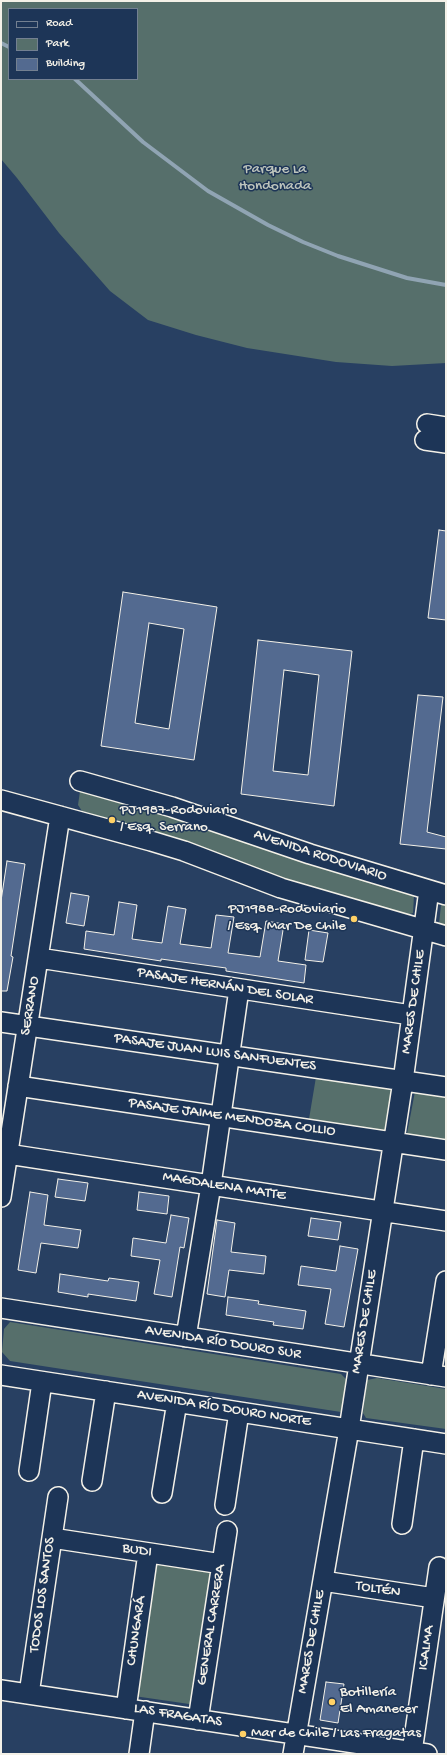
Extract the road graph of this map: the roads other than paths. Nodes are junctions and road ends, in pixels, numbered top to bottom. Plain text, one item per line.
1 (80, 781) dead end
2 (1, 800) edge
3 (60, 816) junction
4 (438, 892) edge
5 (424, 930) junction
6 (446, 936) edge
7 (39, 958) junction
8 (239, 989) junction
9 (411, 1015) junction
10 (1, 1022) edge
11 (28, 1026) junction
12 (230, 1055) junction
13 (403, 1081) junction
14 (18, 1086) junction
15 (446, 1087) edge
16 (221, 1116) junction
17 (393, 1142) junction
18 (446, 1150) edge
19 (4, 1153) edge
20 (211, 1185) junction
21 (1, 1197) edge
22 (382, 1211) junction
23 (446, 1221) edge
24 (446, 1281) edge
25 (1, 1308) edge
26 (186, 1337) junction
27 (359, 1363) junction
28 (1, 1375) edge
29 (439, 1376) edge
30 (42, 1382) junction
31 (106, 1391) junction
32 (177, 1402) junction
33 (239, 1412) junction
34 (349, 1429) junction
35 (414, 1439) junction
36 (446, 1444) edge
37 (30, 1471) dead end
38 (92, 1481) dead end
39 (162, 1493) dead end
40 (58, 1497) dead end
41 (225, 1505) dead end
42 (402, 1524) dead end
43 (227, 1531) dead end
44 (52, 1538) junction
45 (148, 1553) junction
46 (222, 1564) junction
47 (439, 1567) dead end
48 (323, 1581) junction
49 (434, 1598) junction
50 (1, 1690) edge
51 (29, 1694) junction
52 (126, 1708) junction
53 (145, 1711) junction
54 (198, 1720) junction
55 (296, 1734) junction
56 (419, 1753) edge
57 (139, 1754) edge
58 (294, 1754) edge

1 - 4 street, AVENIDA RODOVIARIO
2 - 3 street
3 - 5 street
3 - 7 street, SERRANO
4 - 5 street, MARES DE CHILE
5 - 6 street
5 - 9 street, MARES DE CHILE
7 - 8 street, PASAJE HERNÁN DEL SOLAR
7 - 11 street, SERRANO
8 - 9 street, PASAJE HERNÁN DEL SOLAR
8 - 12 street
9 - 13 street, MARES DE CHILE
10 - 11 street, PASAJE JUAN LUIS SANFUENTES
11 - 12 street, PASAJE JUAN LUIS SANFUENTES
11 - 14 street, SERRANO
12 - 13 street, PASAJE JUAN LUIS SANFUENTES
12 - 16 street
13 - 15 street, PASAJE JUAN LUIS SANFUENTES
13 - 17 street, MARES DE CHILE
14 - 16 street, PASAJE JAIME MENDOZA COLLIO
14 - 19 street, SERRANO
16 - 17 street, PASAJE JAIME MENDOZA COLLIO
16 - 20 street
17 - 18 street, PASAJE JAIME MENDOZA COLLIO
17 - 22 street, MARES DE CHILE
19 - 20 street, MAGDALENA MATTE
19 - 21 street, SERRANO
20 - 22 street, MAGDALENA MATTE
20 - 26 street
22 - 23 street, MAGDALENA MATTE
22 - 27 street, MARES DE CHILE
24 - 29 street
25 - 26 street, AVENIDA RÍO DOURO SUR
26 - 27 street, AVENIDA RÍO DOURO SUR
27 - 29 street, AVENIDA RÍO DOURO SUR
27 - 34 street, MARES DE CHILE
28 - 30 street, AVENIDA RÍO DOURO NORTE
30 - 31 street, AVENIDA RÍO DOURO NORTE
30 - 37 street
31 - 32 street, AVENIDA RÍO DOURO NORTE
31 - 38 street
32 - 33 street, AVENIDA RÍO DOURO NORTE
32 - 39 street
33 - 34 street, AVENIDA RÍO DOURO NORTE
33 - 41 street
34 - 35 street, AVENIDA RÍO DOURO NORTE
34 - 48 street, MARES DE CHILE
35 - 36 street, AVENIDA RÍO DOURO NORTE
35 - 42 street
40 - 44 street, TODOS LOS SANTOS
43 - 46 street, GENERAL CARRERA
44 - 45 street, BUDI
44 - 51 street, TODOS LOS SANTOS
45 - 46 street, BUDI
45 - 52 street, CHUNGARÁ
46 - 54 street, GENERAL CARRERA
47 - 49 street, ICALMA
48 - 49 street, TOLTÉN
48 - 55 street, MARES DE CHILE
49 - 56 street, ICALMA
50 - 51 street, LAS FRAGATAS
51 - 52 street, LAS FRAGATAS
52 - 53 street, LAS FRAGATAS
53 - 54 street, LAS FRAGATAS
53 - 57 street
54 - 55 street, LAS FRAGATAS
55 - 56 street, LAS FRAGATAS
55 - 58 street, MARES DE CHILE

